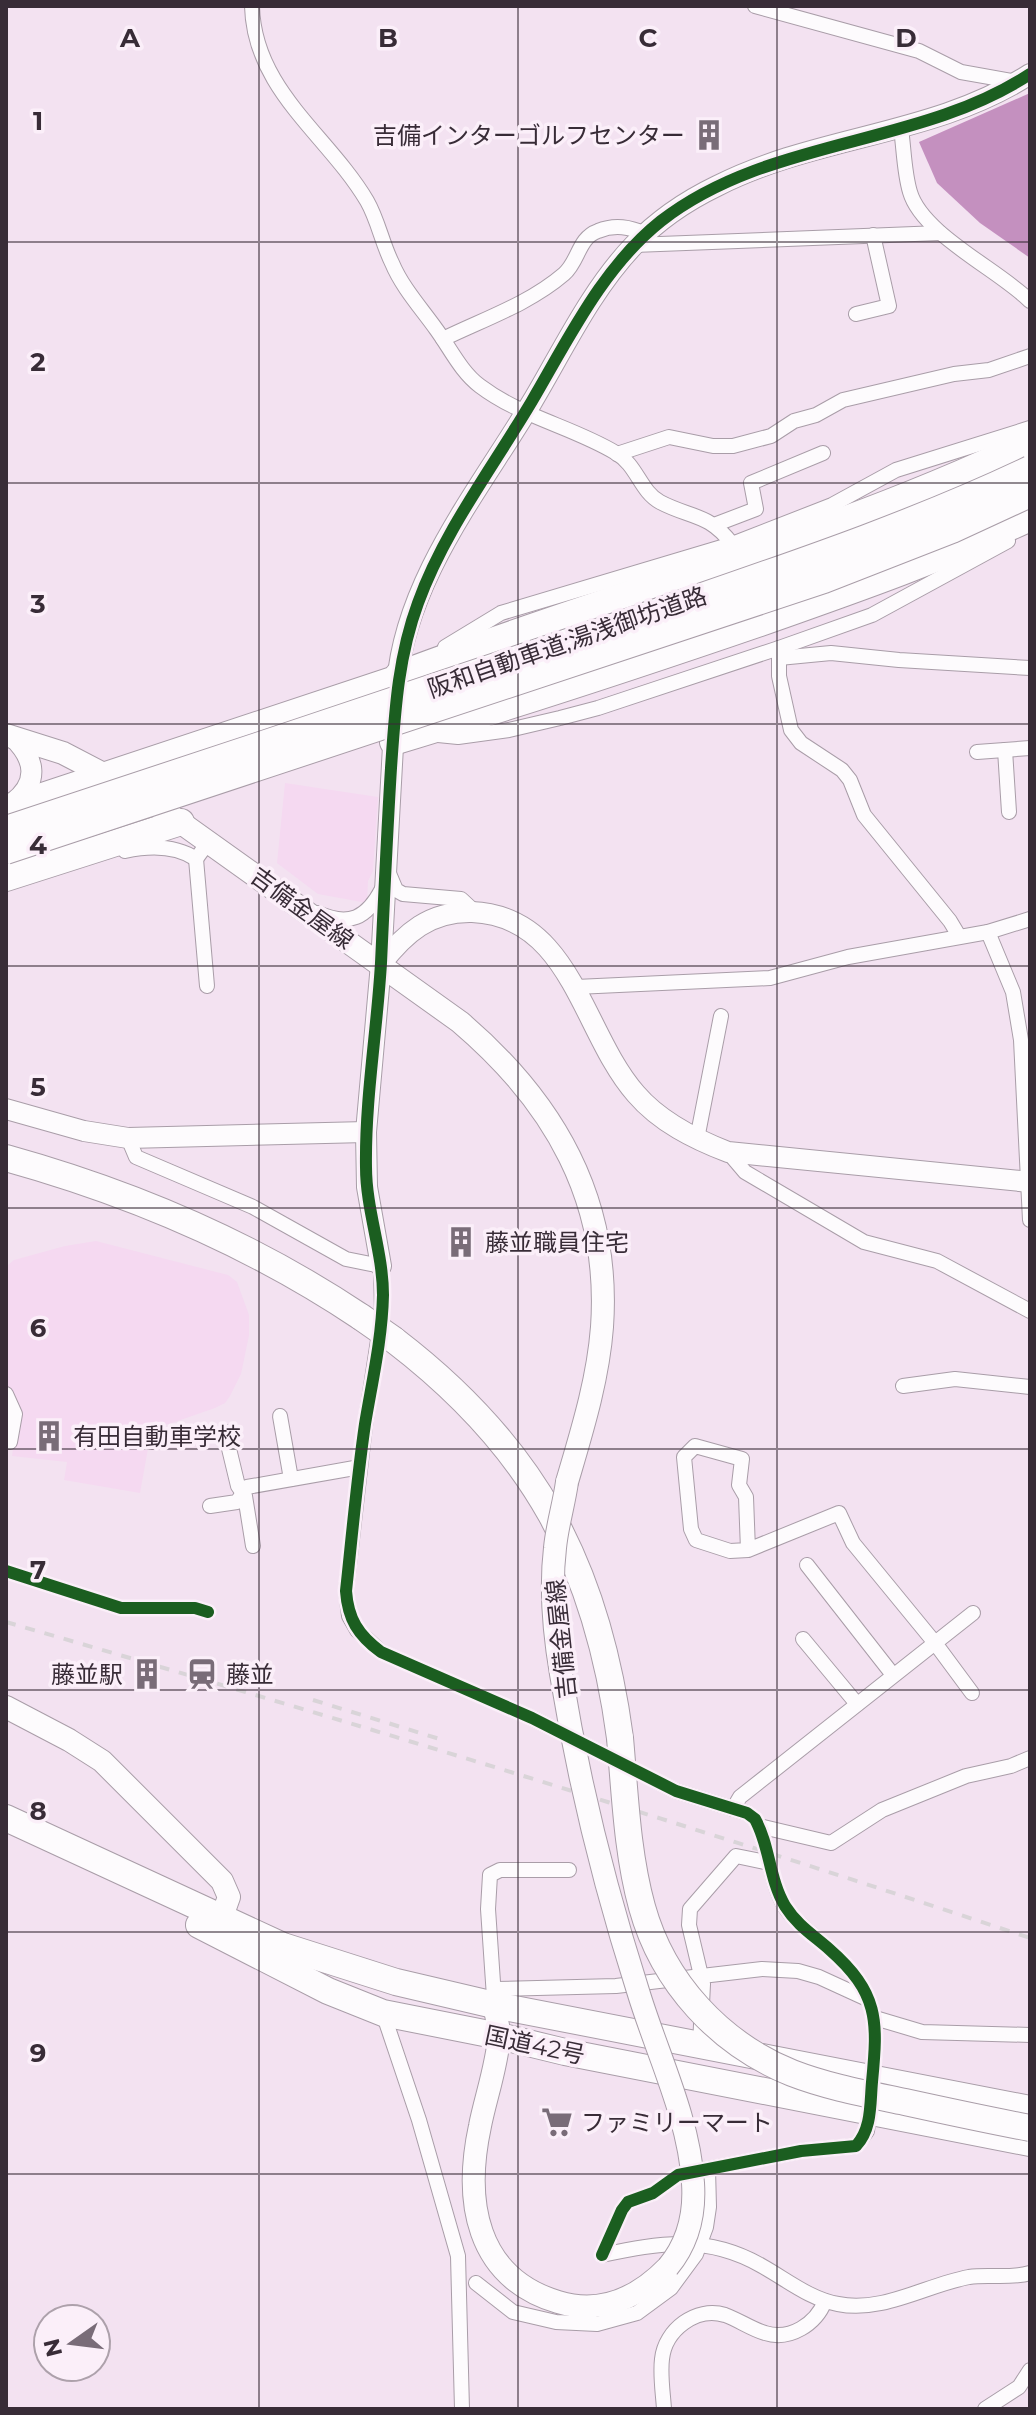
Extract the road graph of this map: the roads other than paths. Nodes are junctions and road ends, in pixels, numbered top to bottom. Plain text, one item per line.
1 (252, 6) edge
2 (755, 6) edge
3 (1024, 78) edge
4 (901, 129) junction
5 (940, 233) junction
6 (873, 235) junction
7 (640, 239) junction
8 (1030, 301) edge
9 (856, 314) dead end
10 (443, 339) junction
11 (1030, 356) edge
12 (526, 412) junction
13 (1030, 428) edge
14 (1030, 442) edge
15 (823, 453) dead end
16 (617, 454) junction
17 (1030, 469) edge
18 (1030, 494) edge
19 (1030, 518) edge
20 (714, 525) junction
21 (1030, 531) edge
22 (732, 544) junction
23 (779, 653) junction
24 (1030, 668) edge
25 (398, 675) junction
26 (10, 736) edge
27 (393, 742) junction
28 (1030, 748) edge
29 (1005, 750) junction
30 (977, 752) dead end
31 (104, 772) junction
32 (9, 804) edge
33 (1009, 812) dead end
34 (181, 822) junction
35 (6, 829) edge
36 (202, 850) junction
37 (385, 859) junction
38 (9, 873) edge
39 (384, 887) junction
40 (296, 904) junction
41 (475, 912) junction
42 (1030, 919) edge
43 (988, 932) junction
44 (959, 936) junction
45 (381, 964) junction
46 (207, 986) dead end
47 (576, 987) junction
48 (721, 1016) dead end
49 (6, 1109) edge
50 (366, 1132) junction
51 (128, 1138) junction
52 (697, 1139) junction
53 (728, 1152) junction
54 (6, 1158) edge
55 (1029, 1182) edge
56 (1030, 1220) edge
57 (381, 1266) junction
58 (1030, 1311) edge
59 (903, 1386) dead end
60 (1030, 1387) edge
61 (6, 1394) edge
62 (280, 1416) dead end
63 (225, 1432) dead end
64 (10, 1442) dead end
65 (360, 1467) junction
66 (291, 1479) junction
67 (242, 1494) junction
68 (210, 1506) dead end
69 (253, 1546) dead end
70 (748, 1550) junction
71 (807, 1565) dead end
72 (973, 1613) dead end
73 (803, 1639) dead end
74 (935, 1643) junction
75 (893, 1675) junction
76 (972, 1693) dead end
77 (857, 1704) junction
78 (6, 1707) edge
79 (1030, 1758) edge
80 (733, 1809) junction
81 (6, 1818) edge
82 (759, 1826) junction
83 (770, 1863) junction
84 (569, 1870) dead end
85 (219, 1926) junction
86 (701, 1976) junction
87 (494, 1997) junction
88 (869, 2000) junction
89 (383, 2013) junction
90 (875, 2018) junction
91 (1030, 2035) edge
92 (499, 2036) junction
93 (700, 2045) junction
94 (872, 2078) junction
95 (1030, 2109) edge
96 (870, 2113) junction
97 (1030, 2128) edge
98 (1030, 2143) edge
99 (708, 2169) junction
100 (701, 2244) junction
101 (1030, 2273) edge
102 (508, 2274) junction
103 (476, 2283) junction
104 (460, 2287) junction
105 (825, 2301) junction
106 (1030, 2370) edge
107 (462, 2409) edge
108 (664, 2409) edge
109 (985, 2409) edge

1 - 10 street
2 - 3 street
3 - 4 street
4 - 5 street
4 - 7 street
5 - 6 street
5 - 8 street
6 - 7 street
6 - 9 street
7 - 10 street
7 - 12 street
10 - 12 street
11 - 16 street
12 - 16 street
12 - 25 street
13 - 22 street
14 - 25 highway
15 - 20 street
16 - 20 street
17 - 35 highway, 阪和自動車道;湯浅御坊道路, bridge
18 - 38 highway, 阪和自動車道;湯浅御坊道路, bridge
19 - 27 highway
20 - 22 street
21 - 23 street
22 - 25 street
23 - 24 street
23 - 27 street
23 - 44 street
25 - 27 street
25 - 31 street
26 - 31 main road, 吉備金屋線
26 - 32 street
27 - 37 street
28 - 29 street
29 - 30 street
29 - 33 street
31 - 32 street
31 - 34 main road, 吉備金屋線
34 - 36 main road, 吉備金屋線
34 - 38 highway
36 - 38 street
36 - 40 main road, 吉備金屋線
36 - 46 street
37 - 39 street
37 - 41 street
39 - 40 street
39 - 45 street
40 - 45 main road, 吉備金屋線
41 - 45 street
41 - 47 street
42 - 43 street
43 - 44 street
43 - 55 street
44 - 47 street
45 - 50 street
45 - 102 main road, 吉備金屋線, bridge
47 - 52 street
48 - 52 street
49 - 51 street
50 - 51 street
50 - 57 street
51 - 57 street
52 - 53 street
53 - 55 street
53 - 58 street
54 - 97 highway, bridge
55 - 56 street
57 - 65 street
59 - 60 street
61 - 64 street
62 - 66 street
63 - 67 street
65 - 66 street
65 - 80 street
66 - 67 street
67 - 68 street
67 - 69 street
70 - 70 street
70 - 74 street
71 - 75 street
72 - 74 street
73 - 77 street
74 - 75 street
74 - 76 street
75 - 77 street
77 - 80 street
78 - 85 main road
79 - 82 street
80 - 82 street
81 - 85 highway, 国道42号
82 - 83 street
83 - 86 street
83 - 88 street
84 - 87 street
85 - 87 highway, 国道42号
85 - 89 highway, 国道42号
86 - 87 street
86 - 88 street
86 - 93 street
87 - 92 main road, 吉備金屋線
87 - 93 highway, 国道42号
88 - 90 street
89 - 92 highway, 国道42号
89 - 104 street
90 - 91 street
90 - 94 street
92 - 96 highway, 国道42号
92 - 102 main road, 吉備金屋線
93 - 94 highway, 国道42号
94 - 95 highway, 国道42号
94 - 96 street
96 - 98 highway, 国道42号
96 - 99 street
99 - 100 street
99 - 100 street
100 - 103 street
100 - 105 street
101 - 105 street
102 - 103 street
103 - 104 street
104 - 107 street
105 - 108 street
106 - 109 street

